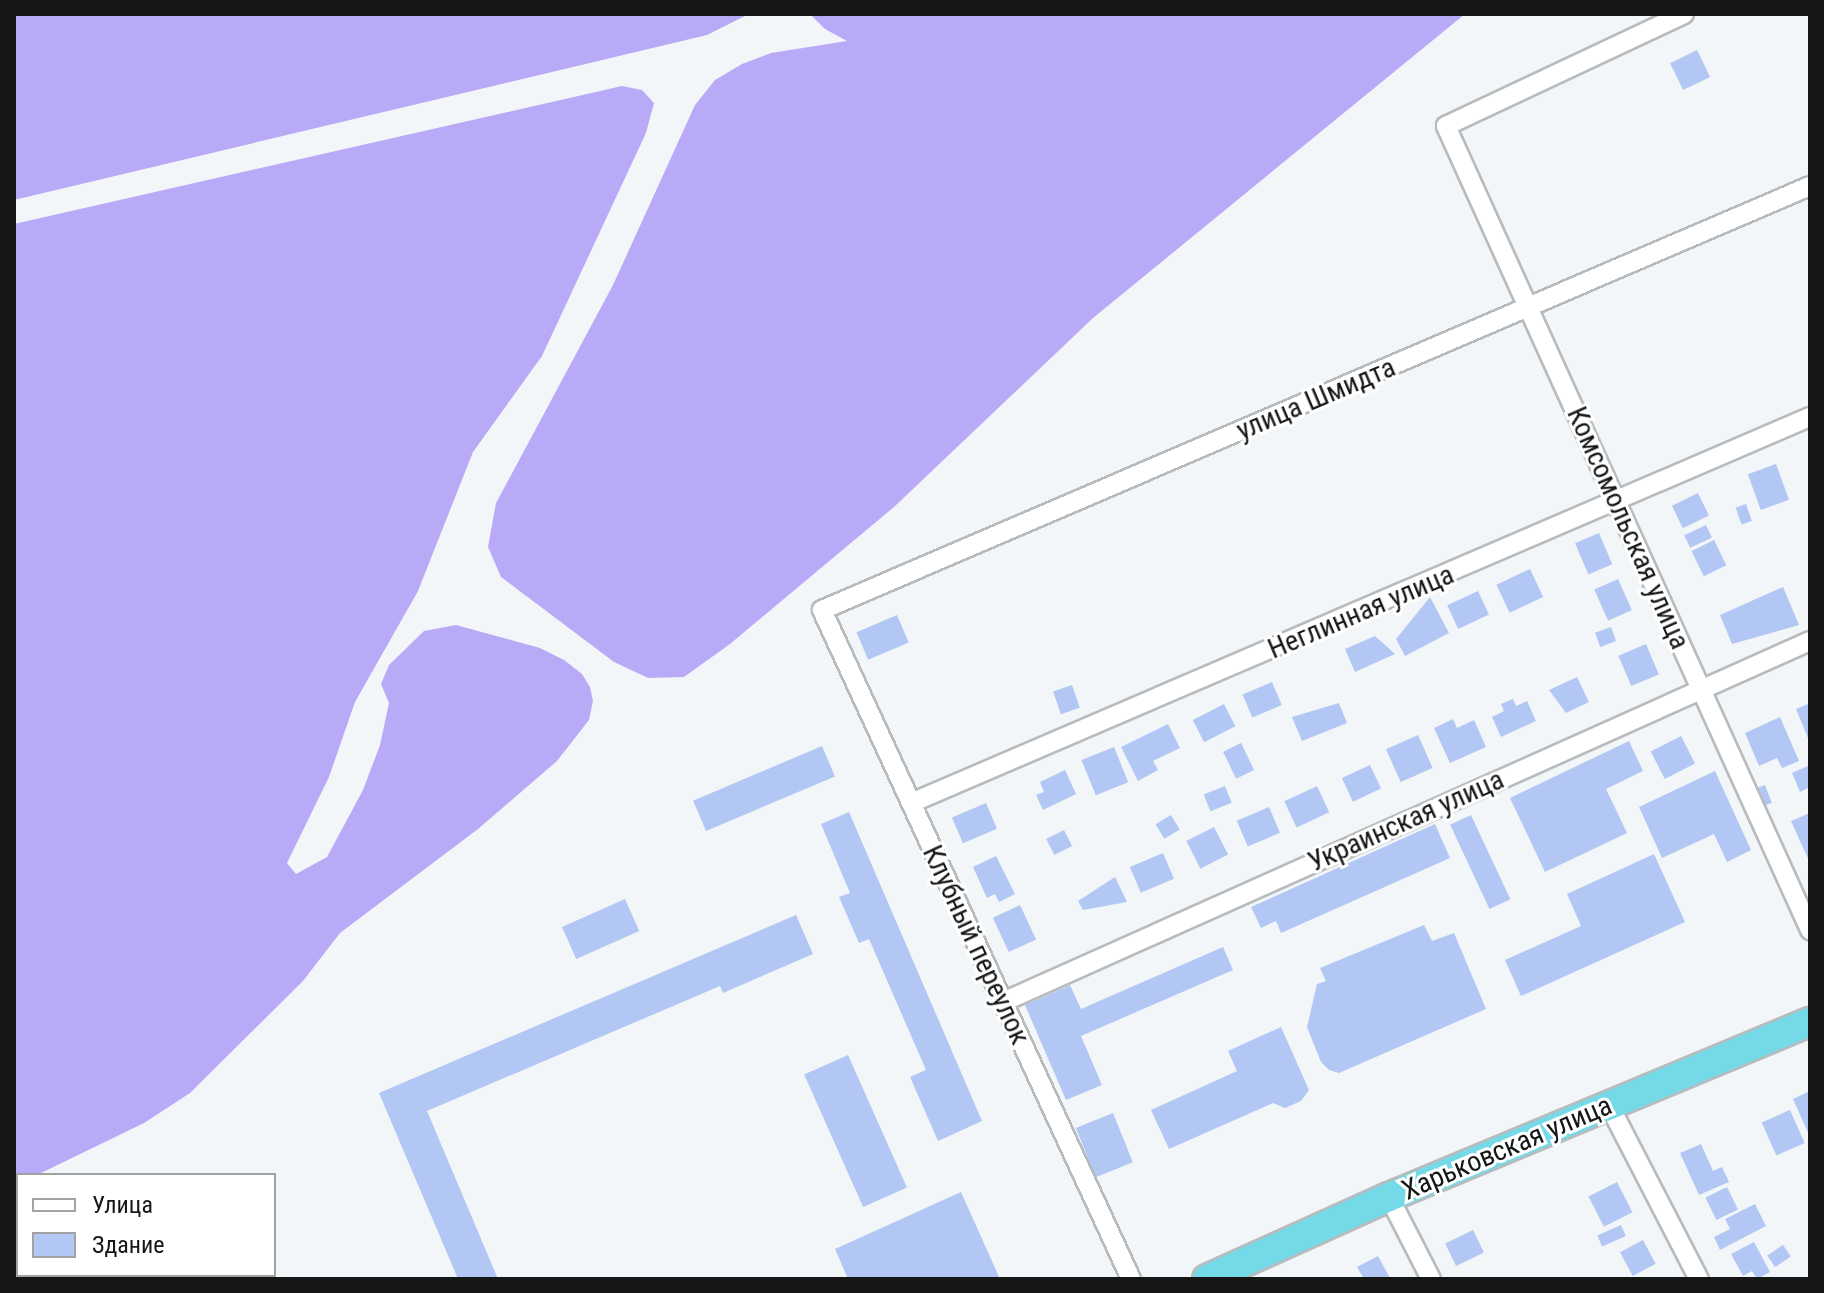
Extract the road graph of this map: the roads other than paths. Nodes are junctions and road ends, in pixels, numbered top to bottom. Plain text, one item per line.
1 (1684, 14) edge
2 (1810, 186) edge
3 (1528, 308) junction
4 (1810, 417) edge
5 (1616, 503) junction
6 (822, 610) joint
7 (1810, 641) edge
8 (1700, 688) junction
9 (911, 803) junction
10 (1810, 930) edge
11 (1003, 1002) junction
12 (1810, 1022) edge
13 (1609, 1105) junction
14 (1389, 1197) junction
15 (1131, 1279) edge
16 (1207, 1279) edge
17 (1431, 1279) edge
18 (1699, 1279) edge

1 - 3 street, Комсомольская улица
2 - 3 street, улица Шмидта
3 - 5 street, Комсомольская улица
3 - 6 street, улица Шмидта
4 - 5 street, Неглинная улица
5 - 8 street, Комсомольская улица
5 - 9 street, Неглинная улица
6 - 9 street, Клубный переулок
7 - 8 street, Украинская улица
8 - 10 street, Комсомольская улица
8 - 11 street, Украинская улица
9 - 11 street, Клубный переулок
11 - 15 street, Клубный переулок
12 - 13 highway, Харьковская улица
13 - 14 highway, Харьковская улица
13 - 18 street
14 - 16 highway, Харьковская улица
14 - 17 street

